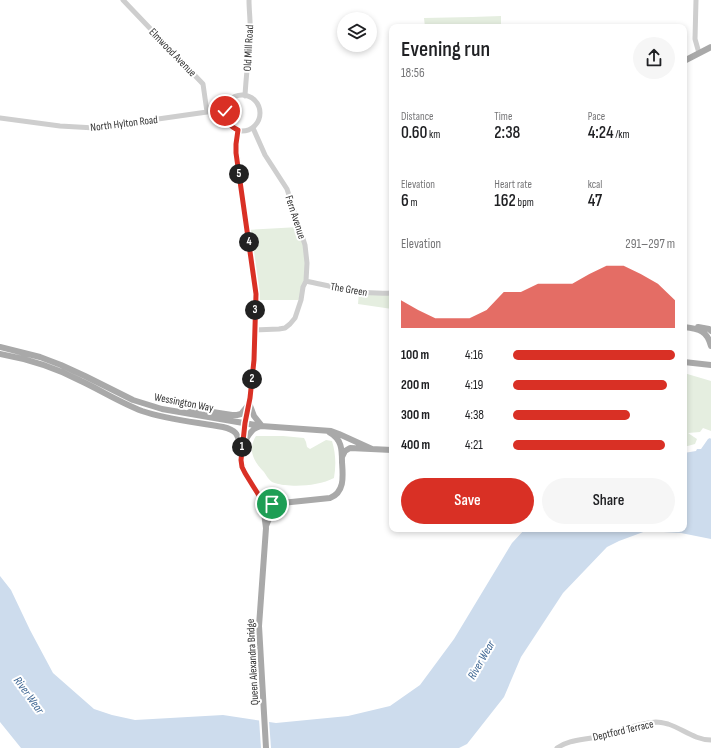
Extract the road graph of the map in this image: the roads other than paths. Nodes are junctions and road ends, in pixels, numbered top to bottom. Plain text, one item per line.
1 (123, 0) edge
2 (249, 0) edge
3 (696, 0) edge
4 (711, 46) edge
5 (699, 53) junction
6 (687, 59) edge
7 (245, 96) junction
8 (225, 111) junction
9 (207, 112) junction
10 (0, 118) edge
11 (253, 128) junction
12 (238, 130) junction
13 (306, 281) junction
14 (389, 293) edge
15 (687, 328) edge
16 (254, 330) junction
17 (709, 331) edge
18 (711, 346) edge
19 (0, 347) edge
20 (0, 354) edge
21 (687, 362) edge
22 (711, 365) edge
23 (249, 404) junction
24 (181, 413) junction
25 (245, 423) junction
26 (262, 426) junction
27 (326, 431) junction
28 (372, 449) junction
29 (242, 450) junction
30 (389, 450) edge
31 (342, 457) junction
32 (260, 497) junction
33 (292, 502) junction
34 (266, 528) junction
35 (711, 740) edge
36 (266, 748) edge
37 (558, 748) edge

1 - 9 street, Elmwood Avenue
2 - 7 street, Old Mill Road
3 - 5 street
4 - 5 main road
5 - 6 main road
7 - 8 street
7 - 11 street
8 - 9 street, North Hylton Road
8 - 12 street
9 - 10 street, North Hylton Road
11 - 12 street
11 - 13 street, Fern Avenue
12 - 16 street
13 - 14 street, The Green
13 - 16 street, Fern Avenue
15 - 17 main road
16 - 23 street
17 - 18 main road
19 - 24 main road, Wessington Way
20 - 29 main road, Wessington Way
21 - 22 main road
23 - 24 main road
23 - 25 street
23 - 26 main road
24 - 25 main road, Wessington Way
25 - 26 main road, Wessington Way
25 - 29 street
26 - 27 main road, Wessington Way
26 - 29 main road
27 - 28 main road, Wessington Way
27 - 31 main road
28 - 30 main road
28 - 31 main road
29 - 32 main road
31 - 33 main road
32 - 33 main road
32 - 34 main road
33 - 34 main road
34 - 36 main road, Queen Alexandra Bridge
35 - 37 street, Deptford Terrace

